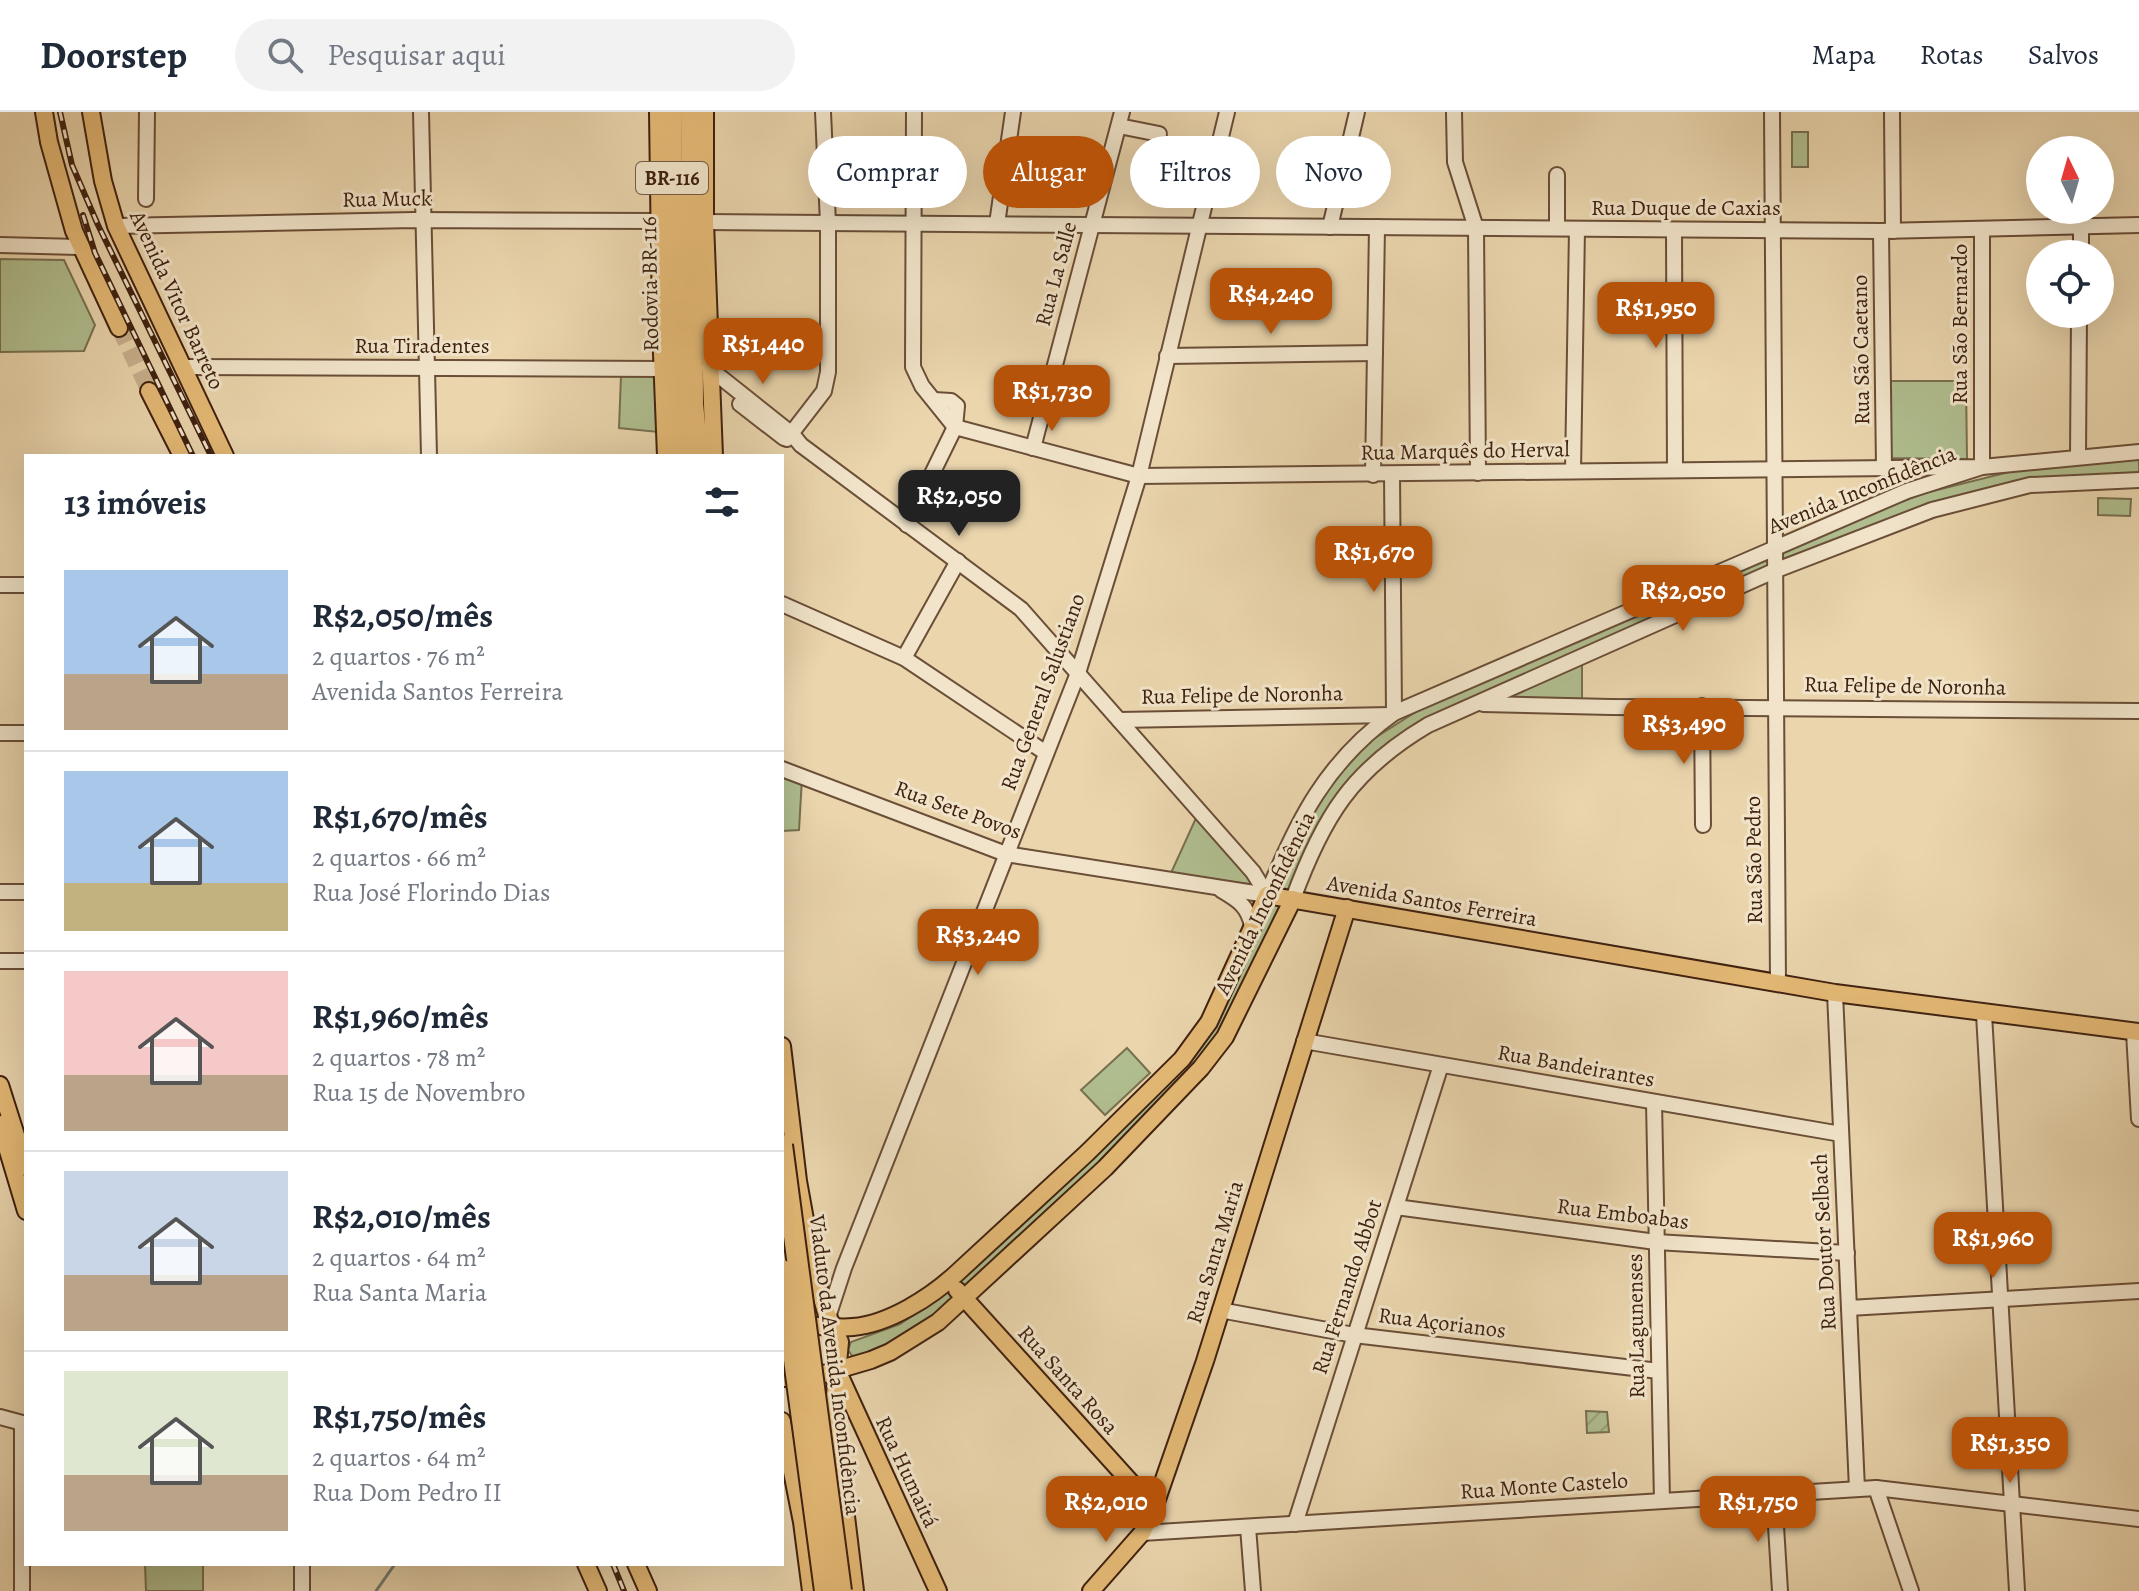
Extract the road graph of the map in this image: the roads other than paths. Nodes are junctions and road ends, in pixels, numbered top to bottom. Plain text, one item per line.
1 (44, 112) edge
2 (91, 112) edge
3 (147, 112) edge
4 (421, 112) edge
5 (658, 112) edge
6 (671, 112) edge
7 (691, 112) edge
8 (705, 112) edge
9 (823, 112) edge
10 (914, 112) edge
11 (1013, 112) edge
12 (1227, 112) edge
13 (1357, 112) edge
14 (1454, 112) edge
15 (1772, 112) edge
16 (1892, 112) edge
17 (1120, 119) edge
18 (1159, 134) dead end
19 (705, 167) junction
20 (1557, 175) dead end
21 (146, 199) dead end
22 (424, 220) junction
23 (659, 221) junction
24 (705, 222) junction
25 (828, 223) junction
26 (915, 224) junction
27 (997, 224) junction
28 (1092, 225) junction
29 (2139, 225) edge
30 (116, 226) junction
31 (1200, 226) junction
32 (2081, 226) junction
33 (1330, 227) junction
34 (1377, 227) junction
35 (1476, 228) junction
36 (1557, 228) junction
37 (1577, 229) junction
38 (1982, 229) junction
39 (1674, 230) junction
40 (1771, 230) junction
41 (1887, 231) junction
42 (2081, 240) edge
43 (0, 245) edge
44 (672, 245) junction
45 (79, 247) junction
46 (119, 328) tunnel mouth
47 (2079, 328) edge
48 (661, 329) junction
49 (1375, 353) junction
50 (1167, 356) junction
51 (183, 367) junction
52 (427, 368) junction
53 (709, 368) junction
54 (662, 369) junction
55 (149, 391) tunnel mouth
56 (702, 398) junction
57 (955, 427) junction
58 (793, 440) junction
59 (1033, 448) junction
60 (2139, 452) edge
61 (181, 454) edge
62 (224, 454) edge
63 (429, 454) edge
64 (666, 454) edge
65 (679, 454) edge
66 (698, 454) edge
67 (714, 454) edge
68 (2078, 457) junction
69 (1982, 467) junction
70 (1891, 468) junction
71 (1773, 469) junction
72 (1675, 470) junction
73 (1573, 471) junction
74 (1478, 473) junction
75 (1392, 474) junction
76 (1373, 475) junction
77 (1139, 476) junction
78 (2139, 480) edge
79 (1907, 491) junction
80 (907, 525) junction
81 (1774, 548) junction
82 (958, 561) junction
83 (1774, 571) junction
84 (0, 585) edge
85 (24, 585) edge
86 (784, 605) edge
87 (904, 658) junction
88 (1078, 673) junction
89 (1479, 704) junction
90 (1702, 706) junction
91 (1774, 707) junction
92 (2139, 711) edge
93 (1393, 714) junction
94 (1366, 715) junction
95 (1119, 720) junction
96 (1374, 729) junction
97 (0, 733) edge
98 (24, 733) edge
99 (1046, 753) junction
100 (784, 770) edge
101 (1703, 825) dead end
102 (1006, 854) junction
103 (1217, 887) junction
104 (0, 892) edge
105 (24, 892) edge
106 (1267, 895) junction
107 (1293, 899) junction
108 (1347, 908) junction
109 (1252, 926) junction
110 (0, 961) edge
111 (24, 961) edge
112 (1778, 983) junction
113 (1835, 993) junction
114 (1984, 1014) junction
115 (2136, 1032) edge
116 (1304, 1041) junction
117 (784, 1063) edge
118 (1441, 1065) junction
119 (0, 1085) edge
120 (1654, 1102) junction
121 (9, 1119) edge
122 (2139, 1119) edge
123 (1841, 1134) junction
124 (784, 1160) edge
125 (24, 1161) edge
126 (24, 1200) edge
127 (1396, 1207) junction
128 (1656, 1242) junction
129 (1847, 1253) junction
130 (844, 1268) junction
131 (816, 1276) junction
132 (953, 1277) junction
133 (784, 1285) edge
134 (2139, 1291) edge
135 (968, 1294) junction
136 (2000, 1299) junction
137 (784, 1302) edge
138 (1849, 1308) junction
139 (1220, 1310) junction
140 (830, 1322) junction
141 (784, 1329) edge
142 (1354, 1335) junction
143 (838, 1370) junction
144 (1659, 1371) junction
145 (784, 1378) edge
146 (0, 1417) edge
147 (24, 1424) edge
148 (835, 1425) junction
149 (784, 1427) edge
150 (1876, 1488) junction
151 (1857, 1489) junction
152 (1774, 1494) junction
153 (1662, 1501) junction
154 (2012, 1504) junction
155 (1154, 1508) junction
156 (2139, 1519) edge
157 (1295, 1524) junction
158 (1248, 1527) junction
159 (1142, 1533) junction
160 (302, 1566) edge
161 (587, 1566) edge
162 (598, 1566) edge
163 (637, 1566) edge
164 (1100, 1588) edge
165 (22, 1591) edge
166 (302, 1591) edge
167 (598, 1591) edge
168 (610, 1591) edge
169 (648, 1591) edge
170 (811, 1591) edge
171 (825, 1591) edge
172 (841, 1591) edge
173 (855, 1591) edge
174 (938, 1591) edge
175 (1253, 1591) edge
176 (1780, 1591) edge
177 (1911, 1591) edge
178 (2017, 1591) edge

1 - 45 main road
2 - 30 main road, Avenida Vitor Barreto
3 - 21 street
4 - 22 street
5 - 23 main road
6 - 44 highway, Rodovia BR-116 / BR-116
7 - 56 highway, Rodovia BR-116 / BR-116
8 - 19 main road
9 - 25 street
10 - 26 street
11 - 27 street
12 - 31 street, Rua General Salustiano
13 - 33 street
14 - 35 street
15 - 40 street, Rua São Pedro
16 - 41 street, Rua São Caetano
17 - 18 street
17 - 28 street, Rua La Salle
19 - 24 main road
19 - 56 highway, BR-116
20 - 36 street
22 - 23 street, Rua Muck
22 - 30 street, Rua Muck
22 - 52 street
23 - 48 main road
24 - 25 street, Rua Duque de Caxias
24 - 53 main road
25 - 26 street, Rua Duque de Caxias
25 - 58 street
26 - 27 street, Rua Duque de Caxias
26 - 57 street
27 - 28 street, Rua Duque de Caxias
28 - 31 street, Rua Duque de Caxias
28 - 59 street, Rua La Salle
29 - 32 street, Rua Duque de Caxias
30 - 51 main road, Avenida Vitor Barreto
31 - 33 street, Rua Duque de Caxias
31 - 50 street, Rua General Salustiano
32 - 38 street, Rua Duque de Caxias
32 - 42 street
33 - 34 street, Rua Duque de Caxias
34 - 35 street, Rua Duque de Caxias
34 - 49 street
35 - 36 street, Rua Duque de Caxias
35 - 74 street
36 - 37 street, Rua Duque de Caxias
37 - 39 street, Rua Duque de Caxias
37 - 73 street
38 - 41 street, Rua Duque de Caxias
38 - 69 street, Rua São Bernardo
39 - 40 street, Rua Duque de Caxias
39 - 72 street
40 - 41 street, Rua Duque de Caxias
40 - 71 street, Rua São Pedro
41 - 70 street, Rua São Caetano
43 - 45 street
44 - 48 highway, BR-116
44 - 65 highway, Rodovia BR-116 / BR-116
45 - 46 main road
47 - 68 street
48 - 54 main road
49 - 50 street
49 - 76 street
50 - 77 street, Rua General Salustiano
51 - 52 street, Rua Tiradentes
51 - 62 main road, Avenida Vitor Barreto
52 - 54 street, Rua Tiradentes
52 - 63 street
53 - 56 main road
53 - 58 street
54 - 64 main road
55 - 61 main road
56 - 58 street
56 - 66 highway, Rodovia BR-116 / BR-116
56 - 67 main road
57 - 59 street, Rua Marquês do Herval
57 - 80 street
58 - 80 street
59 - 77 street, Rua Marquês do Herval
60 - 68 street, Avenida Inconfidência
68 - 69 street, Avenida Inconfidência
69 - 70 street, Rua Marquês do Herval
69 - 79 street, Avenida Inconfidência
70 - 71 street, Rua Marquês do Herval
70 - 79 street
71 - 72 street, Rua Marquês do Herval
71 - 81 street, Rua São Pedro
72 - 73 street, Rua Marquês do Herval
73 - 74 street, Rua Marquês do Herval
74 - 75 street, Rua Marquês do Herval
75 - 76 street, Rua Marquês do Herval
75 - 93 street
76 - 77 street, Rua Marquês do Herval
77 - 88 street, Rua General Salustiano
78 - 83 street, Avenida Inconfidência
79 - 81 street, Avenida Inconfidência
80 - 82 street
81 - 83 street, Rua São Pedro
81 - 93 street, Avenida Inconfidência
82 - 87 street
82 - 88 street
83 - 89 street, Avenida Inconfidência
83 - 91 street, Rua São Pedro
84 - 85 street
86 - 87 street
87 - 99 street
88 - 95 street
88 - 99 street, Rua General Salustiano
89 - 90 street, Rua Felipe de Noronha
89 - 107 street, Avenida Inconfidência
90 - 91 street, Rua Felipe de Noronha
90 - 101 street
91 - 92 street, Rua Felipe de Noronha
91 - 112 street, Rua São Pedro
93 - 94 street, Rua Felipe de Noronha
93 - 96 street, Avenida Inconfidência
94 - 95 street, Rua Felipe de Noronha
94 - 96 street, Rua Felipe de Noronha
95 - 106 street
96 - 106 street, Avenida Inconfidência
97 - 98 street
99 - 102 street, Rua General Salustiano
100 - 102 street, Rua Sete Povos
102 - 103 street, Rua Sete Povos
102 - 130 street, Rua General Salustiano
103 - 106 street, Rua Sete Povos
103 - 109 street, Rua Sete Povos
104 - 105 street
106 - 107 main road, Avenida Santos Ferreira
106 - 109 main road, Avenida Inconfidência
107 - 108 main road, Avenida Santos Ferreira
107 - 135 main road, Avenida Inconfidência
108 - 112 main road, Avenida Santos Ferreira
108 - 116 main road, Rua Santa Maria
109 - 132 main road, Avenida Inconfidência
110 - 111 street
112 - 113 main road, Avenida Santos Ferreira
113 - 114 main road, Avenida Santos Ferreira
113 - 123 street, Rua Doutor Selbach
114 - 115 main road, Avenida Santos Ferreira
114 - 136 street
115 - 122 street
116 - 118 street, Rua Bandeirantes
116 - 139 main road, Rua Santa Maria
117 - 131 main road
118 - 120 street, Rua Bandeirantes
118 - 127 street, Rua Fernando Abbot
119 - 121 main road
120 - 123 street, Rua Bandeirantes
120 - 128 street, Rua Lagunenses
121 - 125 main road
121 - 126 main road
123 - 129 street, Rua Doutor Selbach
124 - 172 highway, Viaduto da Avenida Inconfidência, bridge
127 - 128 street, Rua Emboabas
127 - 142 street, Rua Fernando Abbot
128 - 129 street, Rua Emboabas
128 - 144 street, Rua Lagunenses
129 - 138 street, Rua Doutor Selbach
130 - 131 street
130 - 140 street, Rua General Salustiano
131 - 137 main road
131 - 140 main road
132 - 135 main road, Rua Santa Rosa
132 - 140 main road, Avenida Inconfidência
133 - 171 highway, Viaduto da Avenida Inconfidência, bridge
134 - 136 street
135 - 143 main road, Avenida Inconfidência
135 - 155 main road, Rua Santa Rosa
136 - 138 street
136 - 154 street
138 - 151 street, Rua Doutor Selbach
139 - 142 street, Rua Açorianos
139 - 155 main road, Rua Santa Maria
140 - 141 main road, Avenida Inconfidência
140 - 143 main road
142 - 144 street, Rua Açorianos
142 - 157 street, Rua Fernando Abbot
143 - 145 main road, Avenida Inconfidência
143 - 148 main road
143 - 174 main road, Rua Humaitá
144 - 153 street, Rua Lagunenses
146 - 147 street
147 - 165 street
148 - 149 main road
148 - 173 main road
149 - 170 main road
150 - 151 street, Rua Monte Castelo
150 - 154 street, Rua Monte Castelo
150 - 177 street
151 - 152 street, Rua Monte Castelo
152 - 153 street, Rua Monte Castelo
152 - 176 street
153 - 157 street, Rua Monte Castelo
154 - 156 street, Rua Monte Castelo
154 - 178 street
155 - 159 main road, Rua Santa Maria
157 - 158 street, Rua Monte Castelo
158 - 159 street, Rua Monte Castelo
158 - 175 street
159 - 164 main road, Rua Santa Maria
160 - 166 street
161 - 167 main road
162 - 168 main road
163 - 169 main road

